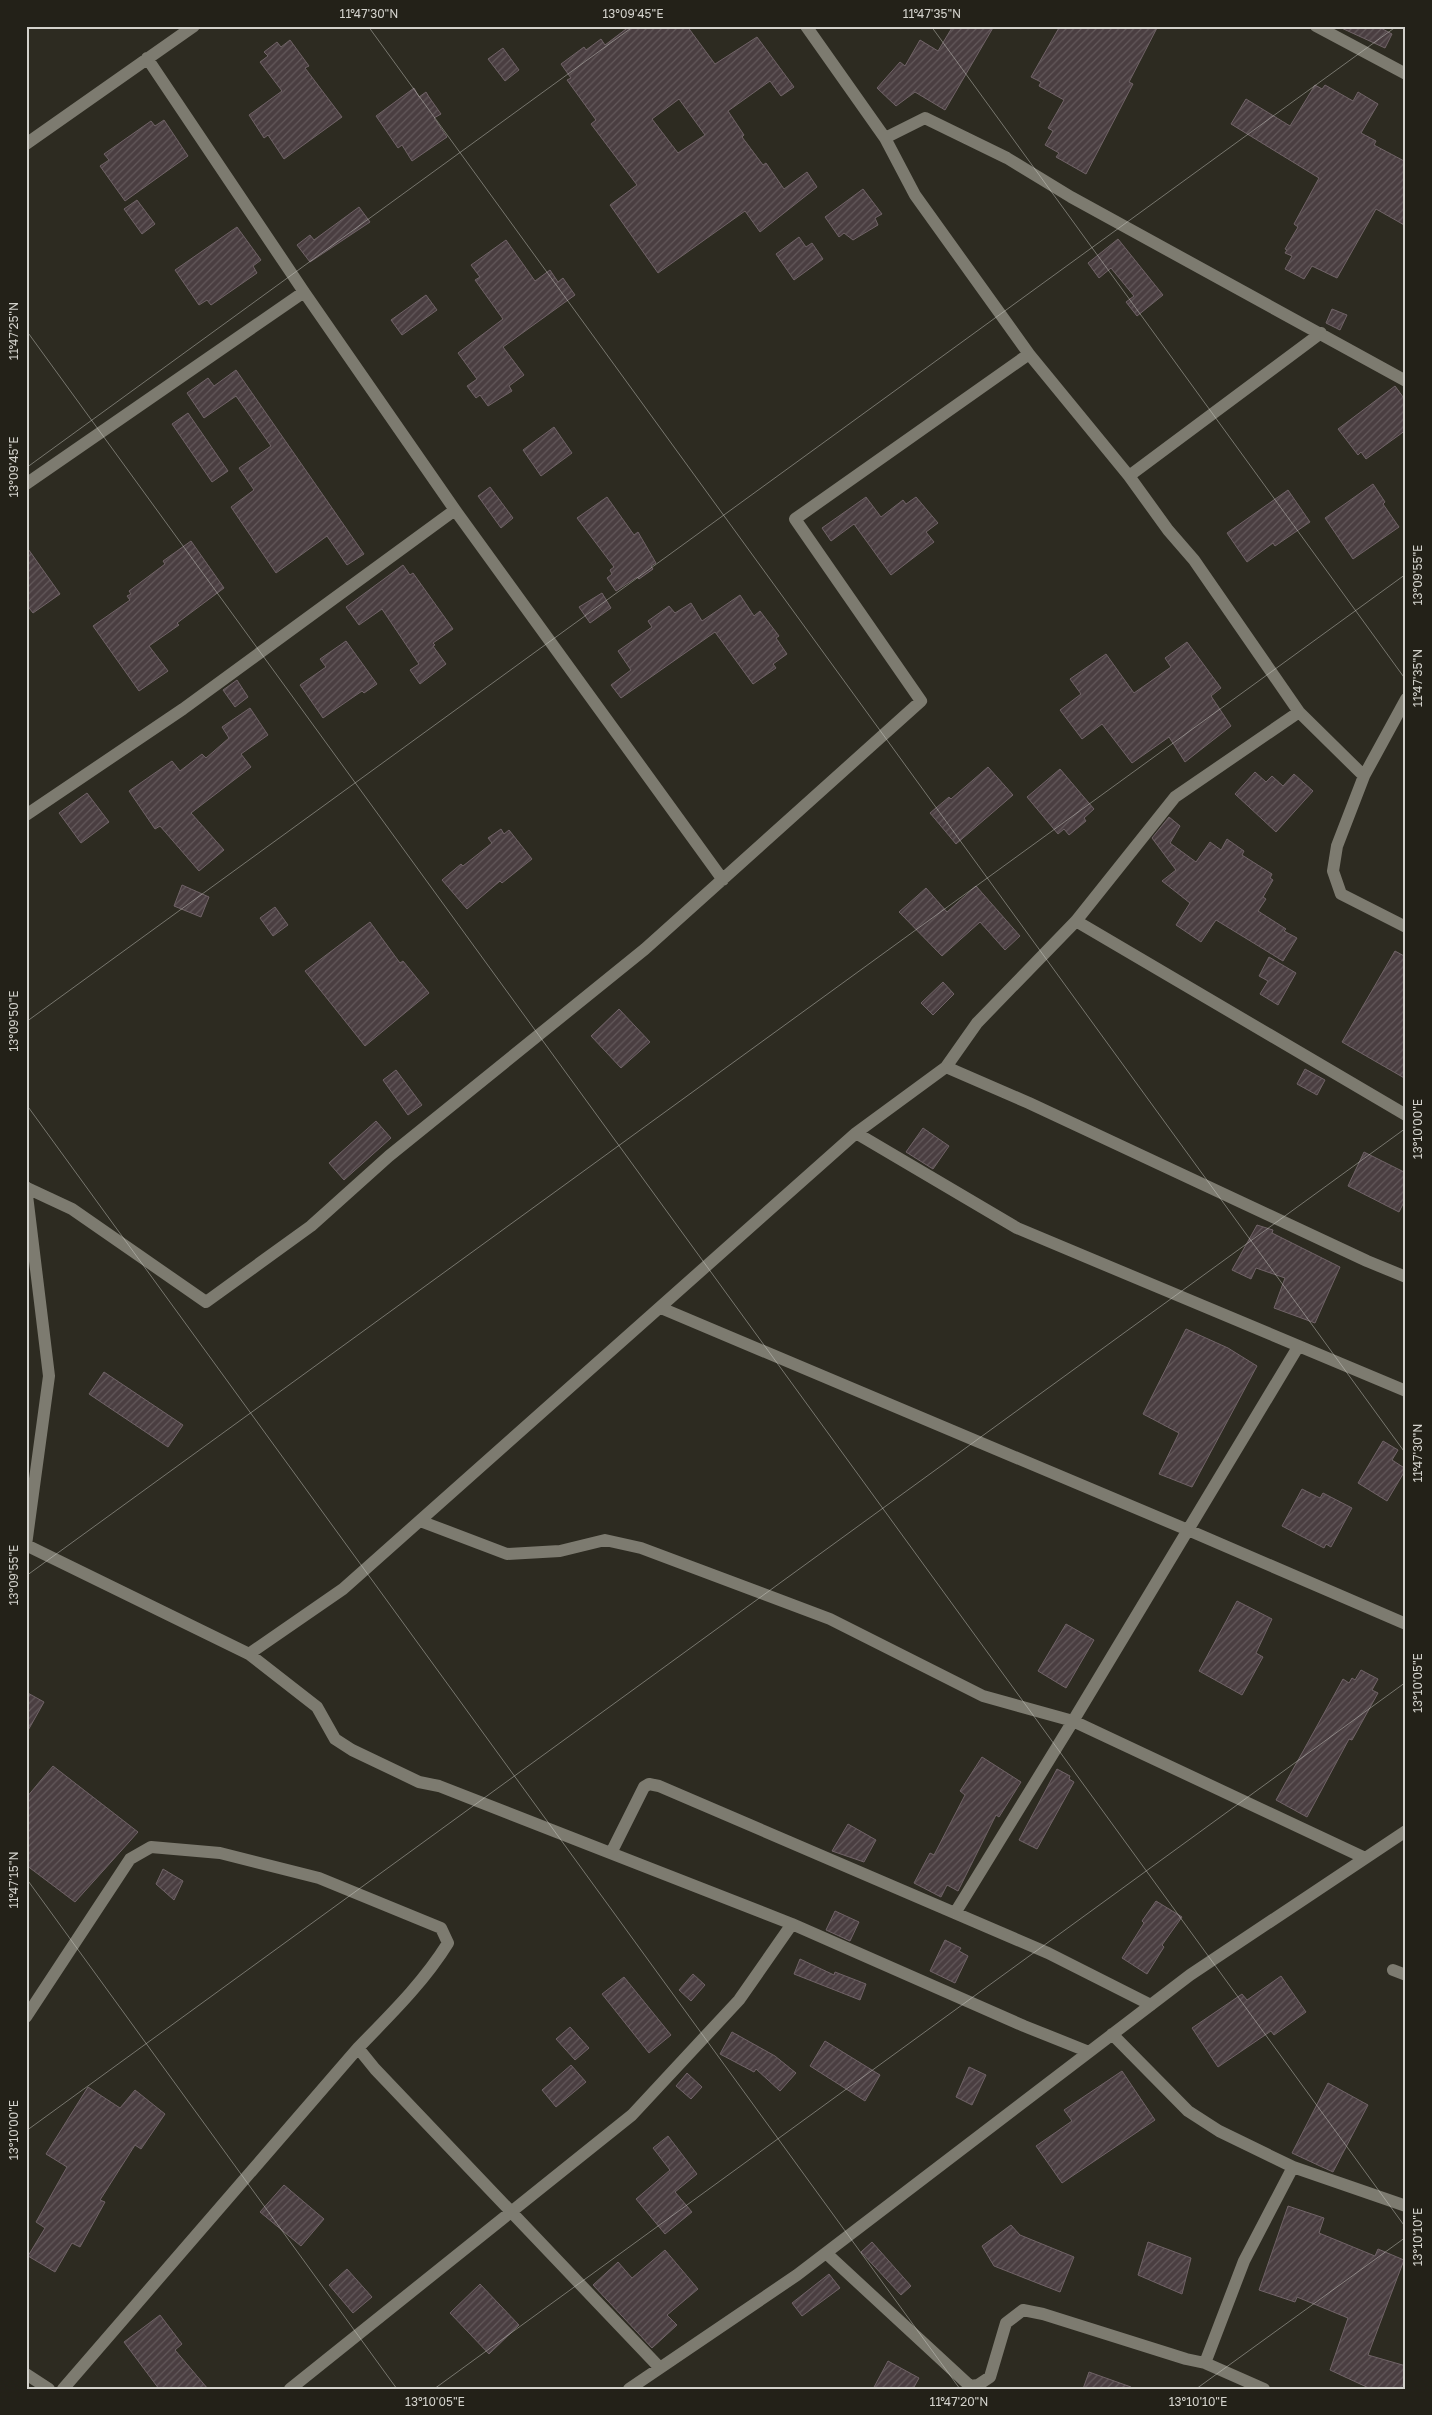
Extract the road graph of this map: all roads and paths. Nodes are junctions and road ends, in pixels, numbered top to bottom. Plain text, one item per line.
1 (194, 26) edge
2 (806, 26) edge
3 (1316, 26) edge
4 (147, 58) junction
5 (1406, 74) edge
6 (885, 138) junction
7 (26, 144) edge
8 (304, 292) junction
9 (1321, 333) junction
10 (1029, 354) junction
11 (1406, 381) edge
12 (1129, 476) junction
13 (26, 484) edge
14 (455, 510) junction
15 (1406, 699) edge
16 (1299, 712) junction
17 (1364, 776) junction
18 (26, 815) edge
19 (723, 880) junction
20 (1076, 921) junction
21 (1406, 926) edge
22 (946, 1067) junction
23 (1406, 1115) edge
24 (856, 1133) junction
25 (27, 1188) edge
26 (1406, 1277) edge
27 (661, 1308) junction
28 (1298, 1347) junction
29 (1406, 1391) edge
30 (420, 1521) junction
31 (1188, 1530) junction
32 (26, 1545) edge
33 (1406, 1624) edge
34 (249, 1654) junction
35 (1073, 1721) junction
36 (1406, 1831) edge
37 (611, 1854) junction
38 (1365, 1858) junction
39 (955, 1913) junction
40 (792, 1924) junction
41 (1393, 1970) dead end
42 (1406, 1974) edge
43 (1151, 2005) junction
44 (26, 2017) edge
45 (1112, 2034) junction
46 (358, 2048) junction
47 (1089, 2052) junction
48 (1293, 2167) junction
49 (1406, 2206) edge
50 (510, 2212) junction
51 (826, 2253) junction
52 (1204, 2363) junction
53 (660, 2368) junction
54 (26, 2374) edge
55 (969, 2387) edge
56 (49, 2389) edge
57 (63, 2389) edge
58 (290, 2389) edge
59 (629, 2389) edge
60 (1264, 2389) edge

1 - 4 street
2 - 6 street
3 - 5 street
4 - 7 street
4 - 8 street
6 - 9 street
6 - 10 street
8 - 13 street
8 - 14 street
9 - 11 street
9 - 12 street
10 - 12 street
10 - 19 street
12 - 16 street
14 - 18 street
14 - 19 street
15 - 17 street
16 - 17 street
16 - 20 street
17 - 21 street
19 - 25 street
20 - 22 street
20 - 23 street
22 - 24 street
22 - 26 street
24 - 27 street
24 - 28 street
25 - 32 street
27 - 30 street
27 - 31 street
28 - 29 street
28 - 31 street
30 - 34 street
30 - 35 street
31 - 33 street
31 - 35 street
32 - 34 street
34 - 37 street
35 - 38 street
35 - 39 street
36 - 38 street
37 - 39 street
37 - 40 street
38 - 43 street
39 - 43 street
40 - 47 street
40 - 50 street
41 - 42 street
43 - 45 street
44 - 46 street
45 - 47 street
45 - 48 street
46 - 50 street
46 - 57 street
47 - 51 street
48 - 49 street
48 - 52 street
50 - 53 street
50 - 58 street
51 - 53 street
51 - 55 street
52 - 55 street
52 - 60 street
53 - 59 street
54 - 56 street

